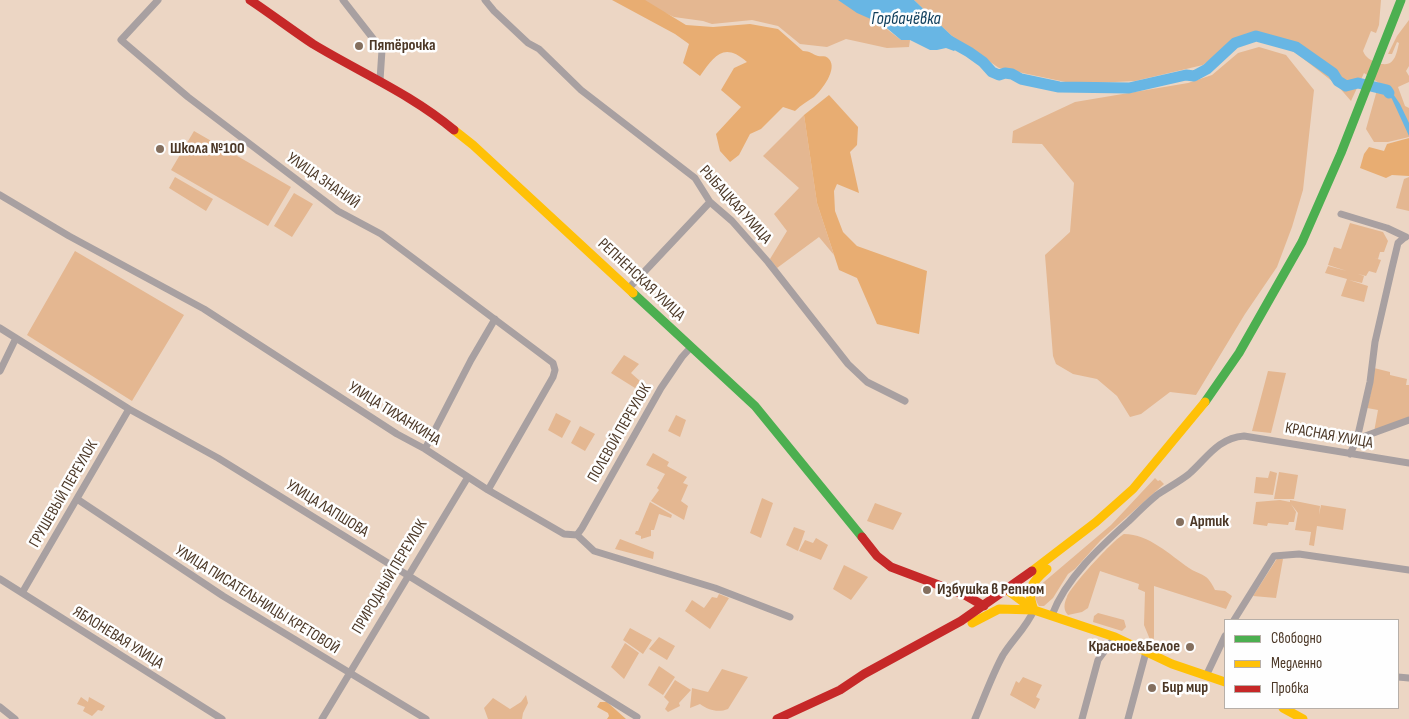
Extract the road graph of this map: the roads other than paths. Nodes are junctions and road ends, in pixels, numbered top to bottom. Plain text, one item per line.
1 (158, 0) edge
2 (250, 0) edge
3 (343, 0) edge
4 (485, 0) edge
5 (1401, 0) edge
6 (380, 80) junction
7 (0, 195) edge
8 (710, 202) junction
9 (1341, 214) dead end
10 (1407, 237) edge
11 (629, 288) junction
12 (494, 319) junction
13 (0, 328) edge
14 (16, 338) junction
15 (691, 348) junction
16 (0, 371) edge
17 (905, 401) dead end
18 (130, 409) junction
19 (1409, 420) edge
20 (1358, 439) junction
21 (425, 449) junction
22 (1350, 454) junction
23 (1409, 463) edge
24 (468, 476) junction
25 (488, 490) junction
26 (77, 499) junction
27 (1096, 522) junction
28 (577, 535) junction
29 (1409, 570) edge
30 (407, 576) junction
31 (0, 579) edge
32 (1007, 590) junction
33 (22, 593) junction
34 (984, 606) junction
35 (1034, 610) junction
36 (1052, 615) junction
37 (790, 617) dead end
38 (1235, 619) edge
39 (1116, 637) junction
40 (1224, 638) edge
41 (1146, 652) junction
42 (1216, 653) junction
43 (1224, 654) edge
44 (349, 673) junction
45 (1206, 676) junction
46 (1224, 682) edge
47 (840, 690) junction
48 (0, 707) edge
49 (1285, 709) edge
50 (637, 716) dead end
51 (15, 719) edge
52 (222, 719) edge
53 (322, 719) edge
54 (426, 719) edge
55 (777, 719) edge
56 (975, 719) edge
57 (1082, 719) edge
58 (1128, 719) edge
59 (1303, 719) edge

1 - 12 street, УЛИЦА ЗНАНИЙ
2 - 6 main road, РЕПНЕНСКАЯ УЛИЦА
3 - 6 street
4 - 8 street, РЫБАЦКАЯ УЛИЦА
5 - 27 main road
6 - 11 main road, РЕПНЕНСКАЯ УЛИЦА
7 - 21 street, УЛИЦА ТИХАНКИНА
8 - 11 street
8 - 17 street, РЫБАЦКАЯ УЛИЦА
9 - 10 street
10 - 20 street
11 - 15 main road, РЕПНЕНСКАЯ УЛИЦА
12 - 21 street
12 - 25 street, УЛИЦА ЗНАНИЙ
13 - 14 street, УЛИЦА ЛАПШОВА
14 - 16 street
14 - 18 street, УЛИЦА ЛАПШОВА
15 - 28 street, ПОЛЕВОЙ ПЕРЕУЛОК
15 - 34 main road, РЕПНЕНСКАЯ УЛИЦА
18 - 26 street, ГРУШЕВЫЙ ПЕРЕУЛОК
18 - 30 street, УЛИЦА ЛАПШОВА
19 - 20 street
20 - 22 street
21 - 24 street, УЛИЦА ТИХАНКИНА
22 - 23 street, КРАСНАЯ УЛИЦА
22 - 36 street, КРАСНАЯ УЛИЦА
24 - 25 street, УЛИЦА ТИХАНКИНА
24 - 30 street, ПРИРОДНЫЙ ПЕРЕУЛОК
25 - 28 street, УЛИЦА ТИХАНКИНА
26 - 33 street, ГРУШЕВЫЙ ПЕРЕУЛОК
26 - 44 street, УЛИЦА ПИСАТЕЛЬНИЦЫ КРЕТОВОЙ
27 - 32 main road
27 - 35 main road
28 - 37 street, УЛИЦА ТИХАНКИНА
29 - 38 street
30 - 44 street, ПРИРОДНЫЙ ПЕРЕУЛОК
30 - 50 street, УЛИЦА ЛАПШОВА
31 - 33 street, ЯБЛОНЕВАЯ УЛИЦА
32 - 34 main road
32 - 35 main road
33 - 52 street, ЯБЛОНЕВАЯ УЛИЦА
34 - 47 main road
35 - 36 main road
35 - 47 main road
35 - 56 street
36 - 39 main road
39 - 41 main road
39 - 57 street
40 - 42 street
41 - 45 main road
41 - 58 street
42 - 43 street
42 - 45 street
44 - 53 street, ПРИРОДНЫЙ ПЕРЕУЛОК
44 - 54 street, УЛИЦА ПИСАТЕЛЬНИЦЫ КРЕТОВОЙ
45 - 46 main road
47 - 55 main road
48 - 51 street
49 - 59 main road

